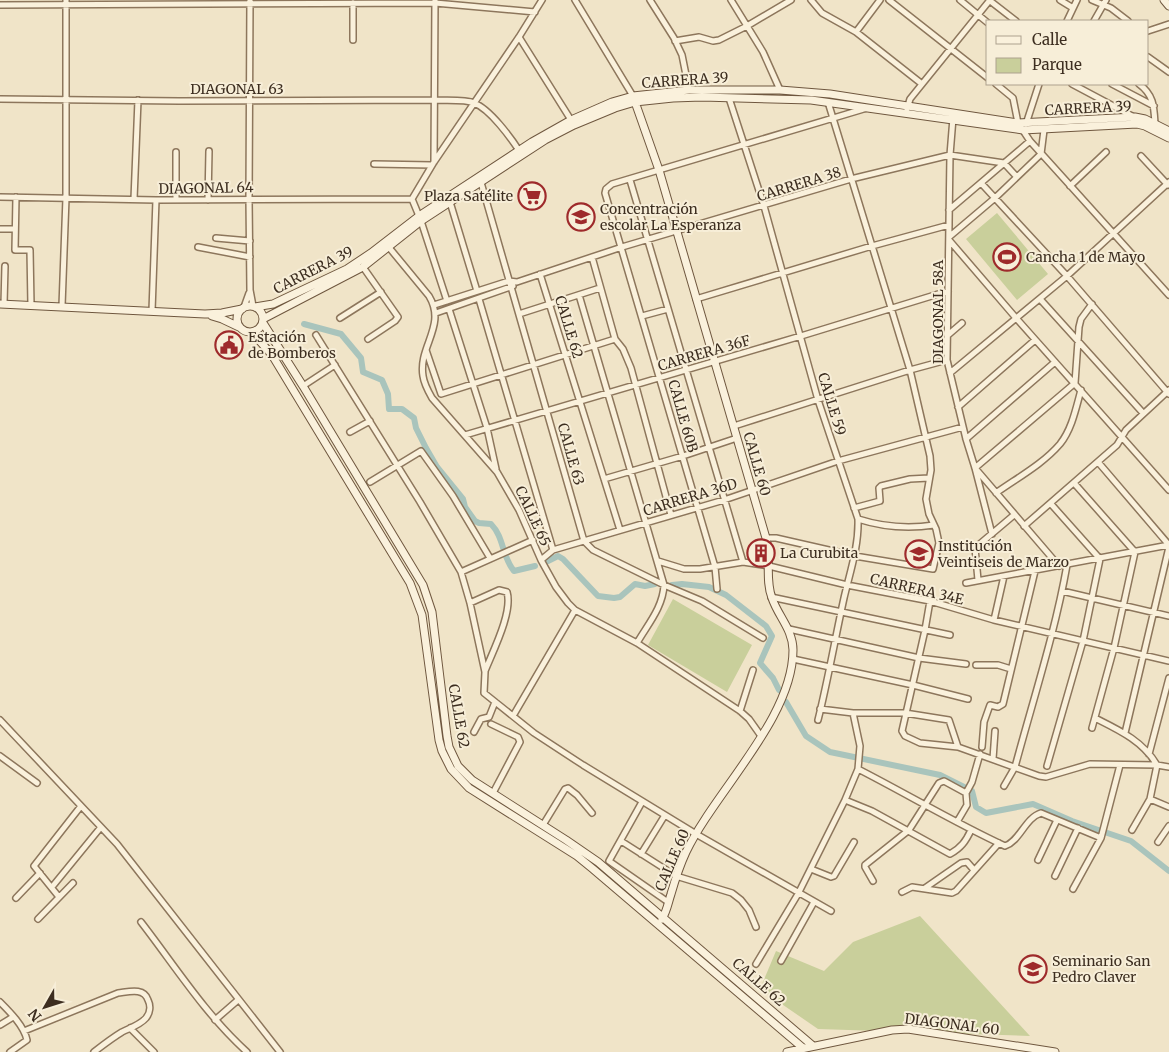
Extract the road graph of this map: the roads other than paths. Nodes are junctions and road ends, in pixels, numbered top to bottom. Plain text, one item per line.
1 (542, 0) edge
2 (575, 0) edge
3 (650, 0) edge
4 (730, 0) edge
5 (791, 0) edge
6 (811, 0) edge
7 (880, 0) edge
8 (889, 0) edge
9 (960, 0) edge
10 (989, 0) edge
11 (1060, 0) edge
12 (1077, 0) edge
13 (1092, 0) edge
14 (1164, 0) edge
15 (66, 2) edge
16 (250, 2) edge
17 (435, 2) edge
18 (1104, 2) edge
19 (353, 3) junction
20 (0, 4) edge
21 (1169, 6) edge
22 (1073, 8) junction
23 (535, 12) junction
24 (977, 15) junction
25 (1015, 20) edge
26 (1067, 20) edge
27 (1095, 20) edge
28 (1127, 20) edge
29 (986, 22) edge
30 (1169, 24) edge
31 (747, 26) junction
32 (1149, 31) edge
33 (856, 32) junction
34 (519, 37) junction
35 (354, 40) dead end
36 (675, 41) junction
37 (949, 49) junction
38 (1149, 58) edge
39 (1169, 72) edge
40 (986, 77) edge
41 (922, 84) junction
42 (997, 85) edge
43 (1039, 85) edge
44 (1074, 85) edge
45 (1114, 85) edge
46 (1140, 85) edge
47 (689, 90) junction
48 (780, 90) junction
49 (729, 98) junction
50 (0, 99) edge
51 (65, 99) junction
52 (634, 99) junction
53 (138, 100) junction
54 (250, 100) junction
55 (434, 100) junction
56 (474, 102) junction
57 (828, 102) junction
58 (1154, 106) junction
59 (868, 108) junction
60 (907, 110) junction
61 (1134, 117) junction
62 (833, 118) junction
63 (953, 118) junction
64 (571, 120) junction
65 (1154, 124) junction
66 (1022, 126) junction
67 (1044, 130) junction
68 (1169, 131) edge
69 (1169, 138) edge
70 (1030, 141) junction
71 (744, 144) junction
72 (209, 151) dead end
73 (176, 152) dead end
74 (520, 152) junction
75 (1106, 152) dead end
76 (1041, 154) junction
77 (950, 155) junction
78 (1141, 156) dead end
79 (1004, 163) junction
80 (374, 164) dead end
81 (433, 164) junction
82 (659, 170) junction
83 (1016, 177) junction
84 (480, 179) junction
85 (851, 179) junction
86 (630, 180) junction
87 (981, 183) junction
88 (1168, 184) edge
89 (1070, 186) junction
90 (0, 197) edge
91 (16, 197) junction
92 (66, 198) junction
93 (994, 198) junction
94 (134, 199) junction
95 (249, 199) junction
96 (412, 199) junction
97 (156, 200) junction
98 (176, 200) junction
99 (208, 200) junction
100 (450, 202) junction
101 (764, 206) junction
102 (949, 210) junction
103 (420, 218) junction
104 (949, 225) junction
105 (0, 229) edge
106 (15, 229) junction
107 (676, 232) junction
108 (1114, 233) junction
109 (216, 238) dead end
110 (949, 238) junction
111 (648, 239) junction
112 (250, 241) junction
113 (387, 244) junction
114 (872, 246) junction
115 (198, 247) dead end
116 (622, 247) junction
117 (250, 256) junction
118 (592, 257) junction
119 (5, 266) dead end
120 (363, 267) junction
121 (782, 273) junction
122 (540, 274) junction
123 (1067, 276) junction
124 (509, 281) junction
125 (517, 282) junction
126 (511, 288) junction
127 (600, 288) junction
128 (250, 290) junction
129 (477, 291) junction
130 (948, 291) junction
131 (381, 292) junction
132 (1169, 294) edge
133 (579, 295) junction
134 (479, 299) junction
135 (696, 299) junction
136 (1040, 299) junction
137 (447, 300) junction
138 (2, 304) edge
139 (549, 304) junction
140 (1092, 304) junction
141 (31, 305) junction
142 (434, 305) junction
143 (62, 306) junction
144 (254, 306) junction
145 (243, 308) junction
146 (890, 308) junction
147 (449, 309) junction
148 (668, 309) junction
149 (152, 310) junction
150 (436, 313) junction
151 (204, 314) junction
152 (519, 314) junction
153 (642, 316) junction
154 (340, 318) dead end
155 (1016, 318) junction
156 (263, 321) junction
157 (962, 323) dead end
158 (240, 328) junction
159 (252, 332) junction
160 (316, 335) dead end
161 (948, 335) junction
162 (801, 336) junction
163 (368, 339) dead end
164 (615, 339) junction
165 (1078, 339) junction
166 (1035, 340) junction
167 (593, 346) junction
168 (426, 350) junction
169 (564, 354) junction
170 (947, 360) junction
171 (715, 362) junction
172 (1056, 362) junction
173 (533, 364) junction
174 (335, 365) junction
175 (686, 370) junction
176 (910, 370) junction
177 (502, 374) junction
178 (950, 374) junction
179 (660, 378) junction
180 (1075, 382) junction
181 (473, 383) junction
182 (635, 385) junction
183 (303, 386) junction
184 (1081, 390) junction
185 (1168, 392) edge
186 (608, 393) junction
187 (818, 400) junction
188 (579, 401) junction
189 (958, 408) junction
190 (547, 411) junction
191 (1143, 413) junction
192 (370, 421) junction
193 (515, 421) junction
194 (734, 426) junction
195 (963, 427) junction
196 (487, 428) junction
197 (350, 432) dead end
198 (466, 435) junction
199 (1122, 437) junction
200 (737, 438) junction
201 (925, 438) junction
202 (966, 439) junction
203 (709, 447) junction
204 (683, 456) junction
205 (838, 460) junction
206 (1098, 462) junction
207 (657, 463) junction
208 (397, 466) junction
209 (975, 468) junction
210 (630, 471) junction
211 (497, 472) junction
212 (604, 478) junction
213 (929, 478) junction
214 (370, 482) dead end
215 (1074, 483) junction
216 (751, 490) junction
217 (1169, 490) edge
218 (996, 493) junction
219 (724, 500) junction
220 (1050, 504) junction
221 (698, 507) junction
222 (854, 508) junction
223 (671, 515) junction
224 (1014, 515) junction
225 (858, 519) junction
226 (645, 523) junction
227 (934, 525) junction
228 (1024, 526) junction
229 (620, 530) junction
230 (992, 534) junction
231 (766, 538) junction
232 (533, 540) junction
233 (584, 541) junction
234 (1169, 545) edge
235 (553, 550) junction
236 (1135, 552) junction
237 (855, 556) junction
238 (490, 558) junction
239 (1100, 559) junction
240 (541, 560) junction
241 (658, 562) junction
242 (743, 562) junction
243 (1066, 565) junction
244 (769, 566) junction
245 (1059, 566) junction
246 (715, 567) junction
247 (1035, 571) junction
248 (461, 572) junction
249 (1004, 576) junction
250 (978, 580) junction
251 (966, 583) dead end
252 (664, 585) junction
253 (847, 585) junction
254 (717, 589) dead end
255 (1062, 591) junction
256 (771, 597) junction
257 (1093, 598) junction
258 (930, 601) junction
259 (470, 602) junction
260 (1123, 605) junction
261 (575, 610) junction
262 (841, 611) junction
263 (1154, 613) junction
264 (1169, 616) edge
265 (994, 620) junction
266 (1022, 627) junction
267 (789, 629) junction
268 (925, 630) junction
269 (1052, 633) junction
270 (950, 635) dead end
271 (763, 638) dead end
272 (835, 639) junction
273 (1083, 641) junction
274 (637, 643) junction
275 (1114, 648) junction
276 (1144, 655) junction
277 (919, 658) junction
278 (792, 659) junction
279 (1169, 661) edge
280 (966, 664) dead end
281 (976, 665) dead end
282 (829, 667) junction
283 (1011, 669) junction
284 (753, 670) dead end
285 (485, 672) junction
286 (1169, 678) edge
287 (913, 685) junction
288 (968, 699) dead end
289 (495, 702) junction
290 (820, 709) junction
291 (740, 711) junction
292 (853, 713) junction
293 (905, 713) junction
294 (513, 716) junction
295 (1095, 718) junction
296 (0, 720) edge
297 (818, 720) dead end
298 (491, 724) dead end
299 (1092, 728) dead end
300 (995, 731) dead end
301 (474, 732) dead end
302 (1125, 733) junction
303 (761, 736) junction
304 (958, 747) junction
305 (982, 747) dead end
306 (980, 754) junction
307 (1149, 754) junction
308 (0, 756) edge
309 (992, 759) junction
310 (1120, 765) junction
311 (1157, 765) junction
312 (1047, 766) dead end
313 (1015, 767) junction
314 (1169, 767) edge
315 (858, 768) junction
316 (37, 783) dead end
317 (1004, 786) dead end
318 (967, 792) junction
319 (493, 793) junction
320 (1150, 799) junction
321 (845, 800) junction
322 (642, 802) junction
323 (925, 804) junction
324 (81, 806) junction
325 (1169, 808) edge
326 (592, 813) dead end
327 (666, 815) junction
328 (1057, 820) junction
329 (957, 822) junction
330 (543, 825) junction
331 (1169, 826) edge
332 (101, 827) junction
333 (1078, 828) junction
334 (909, 830) junction
335 (971, 830) junction
336 (1132, 830) dead end
337 (696, 834) junction
338 (1102, 836) junction
339 (620, 841) junction
340 (854, 842) dead end
341 (1158, 842) dead end
342 (999, 843) junction
343 (640, 854) junction
344 (1038, 860) dead end
345 (811, 869) junction
346 (974, 870) junction
347 (40, 874) junction
348 (676, 876) junction
349 (1055, 876) dead end
350 (873, 881) dead end
351 (73, 883) dead end
352 (52, 887) junction
353 (924, 889) junction
354 (1073, 889) dead end
355 (902, 892) dead end
356 (798, 894) junction
357 (60, 897) junction
358 (16, 898) dead end
359 (668, 902) junction
360 (814, 902) junction
361 (831, 911) dead end
362 (664, 917) junction
363 (38, 919) dead end
364 (141, 922) dead end
365 (658, 925) junction
366 (756, 927) dead end
367 (781, 961) dead end
368 (756, 964) dead end
369 (238, 1000) junction
370 (0, 1002) edge
371 (13, 1017) junction
372 (215, 1020) junction
373 (0, 1025) edge
374 (130, 1028) junction
375 (24, 1030) junction
376 (814, 1046) junction
377 (803, 1048) junction
378 (277, 1051) edge
379 (10, 1052) edge
380 (94, 1052) edge
381 (154, 1052) edge
382 (247, 1052) edge
383 (788, 1052) edge
384 (1055, 1052) edge

1 - 23 street
2 - 52 street, CALLE 60
3 - 36 street
4 - 31 street
5 - 31 street
6 - 33 street
7 - 33 street
8 - 37 street
9 - 24 street
10 - 24 street
10 - 25 street
11 - 22 street
12 - 22 street
13 - 18 street
14 - 21 main road
15 - 16 street
15 - 20 street
15 - 51 street
16 - 19 street
16 - 54 street
17 - 19 street
17 - 23 street
17 - 55 street
18 - 27 street
18 - 28 street
19 - 35 street
22 - 26 street
23 - 34 street
24 - 29 street
24 - 37 street
30 - 32 street
31 - 36 street
31 - 48 street
33 - 41 street
34 - 56 street
34 - 64 street
36 - 47 street
37 - 40 street
37 - 41 street
38 - 39 street
41 - 60 street
42 - 66 street
43 - 66 street
44 - 61 street
45 - 58 street
46 - 58 street
47 - 48 main road, CARRERA 39
47 - 52 main road, CARRERA 39
48 - 60 main road, CARRERA 39
49 - 52 main road, CARRERA 39
49 - 57 main road, CARRERA 39
49 - 71 street, CALLE 59
50 - 51 street, DIAGONAL 63
51 - 53 street, DIAGONAL 63
51 - 92 street
52 - 64 main road, CARRERA 39
52 - 74 main road, CARRERA 39
52 - 82 main road, CALLE 60
53 - 54 street, DIAGONAL 63
53 - 94 street
54 - 55 street, DIAGONAL 63
54 - 95 street
55 - 56 street, DIAGONAL 63
55 - 81 street
56 - 74 street
56 - 81 street
57 - 59 main road, CARRERA 39
57 - 62 street
58 - 65 street
59 - 60 main road, CARRERA 39
59 - 62 street
60 - 63 main road, CARRERA 39
61 - 65 main road, CARRERA 39
61 - 66 main road, CARRERA 39
62 - 71 street
62 - 85 street
63 - 66 main road, CARRERA 39
63 - 77 street, DIAGONAL 58A
64 - 74 main road, CARRERA 39
65 - 68 main road, CARRERA 39
66 - 67 main road, CARRERA 39
66 - 70 street
67 - 69 main road, CARRERA 39
67 - 76 street
70 - 76 street
70 - 79 street
71 - 82 street
71 - 101 street, CALLE 59
72 - 99 street
73 - 98 street
74 - 84 main road, CARRERA 39
75 - 89 street
76 - 83 street
76 - 89 street
77 - 79 street, CARRERA 38
77 - 85 street, CARRERA 38
77 - 102 street, DIAGONAL 58A
78 - 88 street
79 - 83 street
79 - 87 street
80 - 81 street
81 - 96 street
82 - 86 street
82 - 107 main road, CALLE 60
83 - 93 street
84 - 100 main road, CARRERA 39
84 - 103 main road, CARRERA 39
84 - 124 street, CALLE 63
85 - 101 street, CARRERA 38
85 - 114 street
86 - 111 street
86 - 116 street, CALLE 60B
87 - 93 street
87 - 102 street
88 - 108 street
89 - 108 street
90 - 91 street, DIAGONAL 64
91 - 92 street, DIAGONAL 64
91 - 106 street
92 - 94 street, DIAGONAL 64
92 - 143 street
93 - 110 street
93 - 123 street
94 - 97 street, DIAGONAL 64
95 - 96 street, DIAGONAL 64
95 - 99 street, DIAGONAL 64
95 - 112 street
96 - 103 street
97 - 98 street, DIAGONAL 64
97 - 149 street
98 - 99 street, DIAGONAL 64
100 - 103 main road, CARRERA 39
100 - 129 street
101 - 107 street, CARRERA 38
101 - 121 street, CALLE 59
102 - 104 street, DIAGONAL 58A
103 - 113 main road, CARRERA 39
103 - 137 street
104 - 110 street, DIAGONAL 58A
104 - 114 street
105 - 106 street
106 - 141 street
107 - 111 street, CARRERA 38
107 - 135 main road, CALLE 60
108 - 123 street
108 - 132 street
109 - 112 street
110 - 130 street, DIAGONAL 58A
110 - 155 street
111 - 116 street, CARRERA 38
111 - 148 street
112 - 117 street
113 - 120 main road, CARRERA 39
113 - 142 street, CALLE 65
113 - 144 main road, CARRERA 39
114 - 121 street
114 - 146 street
115 - 117 street
116 - 118 street, CARRERA 38
116 - 153 street, CALLE 60B
117 - 128 street
118 - 122 street, CARRERA 38
118 - 127 street
119 - 138 street
120 - 131 street
120 - 156 main road, CARRERA 39
121 - 135 street
121 - 162 street, CALLE 59
122 - 125 street, CARRERA 38
122 - 139 street, CALLE 62
123 - 136 street
123 - 140 street
124 - 125 street, CARRERA 38
124 - 126 street, CALLE 63
124 - 129 street, CARRERA 38
125 - 126 street, CARRERA 38
126 - 134 street, CARRERA 38
126 - 152 street, CALLE 63
127 - 133 street
127 - 164 street
128 - 144 street
128 - 145 street
129 - 137 street, CARRERA 38
130 - 146 street, CARRERA 36F
130 - 161 street, DIAGONAL 58A
131 - 154 street
131 - 163 street
133 - 139 street
133 - 167 street
134 - 147 street, CARRERA 38
134 - 177 street
135 - 171 main road, CALLE 60
136 - 155 street
136 - 165 street
137 - 142 street, CARRERA 38
138 - 141 main road
139 - 152 street
139 - 169 street, CALLE 62
140 - 165 street
140 - 185 street
141 - 143 main road
142 - 150 street, CALLE 65
143 - 149 main road
144 - 145 main road
144 - 156 main road
145 - 151 main road
145 - 158 main road
146 - 162 street, CARRERA 36F
146 - 176 street
147 - 150 street, CARRERA 38
147 - 181 street
148 - 153 street
148 - 175 street
149 - 151 main road
150 - 168 street, CALLE 65
151 - 158 main road
152 - 173 street, CALLE 63
153 - 179 street, CALLE 60B
155 - 166 street
155 - 178 street
156 - 159 main road
156 - 183 main road, CALLE 62
157 - 161 street
158 - 159 main road
159 - 365 main road, CALLE 62
160 - 174 street
161 - 170 street, DIAGONAL 58A
162 - 171 street, CARRERA 36F
162 - 187 street, CALLE 59
164 - 167 street
164 - 182 street
165 - 180 street
165 - 191 street
166 - 172 street
166 - 189 street
167 - 169 street
167 - 186 street
168 - 181 street
168 - 198 street, CALLE 65
169 - 173 street
169 - 188 street, CALLE 62
170 - 176 street
170 - 178 street, DIAGONAL 58A
171 - 175 street, CARRERA 36F
171 - 194 main road, CALLE 60
172 - 180 street
172 - 202 street
173 - 177 street
173 - 190 street, CALLE 63
174 - 183 street
174 - 192 street
175 - 179 street, CARRERA 36F
175 - 203 street
176 - 187 street
176 - 201 street
177 - 181 street
177 - 193 street
178 - 189 street, DIAGONAL 58A
179 - 182 street, CARRERA 36F
179 - 204 street, CALLE 60B
180 - 184 street
180 - 209 street
181 - 196 street
182 - 186 street, CARRERA 36F
182 - 207 street
183 - 319 main road, CALLE 62
184 - 199 street
184 - 218 street
185 - 191 street
186 - 188 street, CARRERA 36F
186 - 210 street
187 - 194 street
187 - 205 street, CALLE 59
188 - 190 street, CARRERA 36F
188 - 212 street, CALLE 62
189 - 195 street, DIAGONAL 58A
190 - 193 street, CARRERA 36F
190 - 233 street, CALLE 63
191 - 199 street
192 - 197 street
192 - 208 street
193 - 196 street, CARRERA 36F
193 - 235 street
194 - 200 main road, CALLE 60
195 - 201 street, CARRERA 36D
195 - 202 street, DIAGONAL 58A
196 - 198 street, CARRERA 36F
196 - 211 street
198 - 211 street, CALLE 65
199 - 206 street
199 - 217 street
200 - 203 street
200 - 216 main road, CALLE 60
201 - 205 street, CARRERA 36D
201 - 213 street
202 - 209 street, DIAGONAL 58A
203 - 204 street
203 - 219 street
204 - 207 street
204 - 221 street, CALLE 60B
205 - 216 street, CARRERA 36D
205 - 222 street, CALLE 59
206 - 215 street
206 - 234 street
207 - 210 street
207 - 223 street
208 - 214 street
208 - 238 street
208 - 248 street
209 - 218 street
209 - 230 street, DIAGONAL 58A
210 - 212 street
210 - 226 street
211 - 232 street, CALLE 65
212 - 229 street, CALLE 62
213 - 222 street
213 - 227 street
215 - 220 street
215 - 236 street
216 - 219 street, CARRERA 36D
216 - 231 main road, CALLE 60
218 - 224 street
219 - 221 street, CARRERA 36D
219 - 242 street
220 - 228 street
220 - 239 street
221 - 223 street, CARRERA 36D
221 - 246 street, CALLE 60B
222 - 225 street, CALLE 59
223 - 226 street, CARRERA 36D
224 - 228 street
224 - 230 street
225 - 227 street
225 - 237 street, CALLE 59
226 - 229 street, CARRERA 36D
226 - 241 street
227 - 237 street
228 - 245 street
229 - 233 street, CARRERA 36D
230 - 250 street
231 - 237 street
231 - 244 main road, CALLE 60
232 - 238 street
232 - 240 street, CALLE 65
233 - 235 street, CARRERA 36D
233 - 252 street
234 - 236 street
234 - 263 street
235 - 240 street, CARRERA 36D
236 - 239 street
236 - 260 street
237 - 253 street, CALLE 59
238 - 248 street
239 - 243 street
239 - 257 street
240 - 261 street, CALLE 65
241 - 246 street, CARRERA 34E
241 - 252 street
242 - 244 street, CARRERA 34E
242 - 246 street, CARRERA 34E
243 - 245 street
243 - 255 street
244 - 253 street, CARRERA 34E
244 - 256 main road, CALLE 60
245 - 247 street
246 - 254 street, CALLE 60B
247 - 249 street
247 - 266 street
248 - 259 street
249 - 250 street
249 - 265 street
250 - 251 street
252 - 271 street
252 - 274 street
253 - 258 street, CARRERA 34E
253 - 262 street, CALLE 59
255 - 257 street
255 - 269 street
256 - 262 street
256 - 267 main road, CALLE 60
257 - 260 street
257 - 273 street
258 - 265 street, CARRERA 34E
258 - 268 street
259 - 285 street
259 - 285 street
260 - 263 street
260 - 275 street
261 - 274 street, CALLE 65
261 - 294 street
262 - 268 street
262 - 272 street, CALLE 59
263 - 264 street
263 - 276 street
265 - 266 street, CARRERA 34E
266 - 269 street, CARRERA 34E
266 - 283 street
267 - 272 street
267 - 278 main road, CALLE 60
268 - 270 street
268 - 277 street
269 - 273 street, CARRERA 34E
269 - 313 street
272 - 277 street
272 - 282 street, CALLE 59
273 - 275 street, CARRERA 34E
273 - 312 street
274 - 291 street, CALLE 65
275 - 276 street, CARRERA 34E
275 - 295 street
276 - 279 street, CARRERA 34E
276 - 302 street
277 - 280 street
277 - 287 street
278 - 282 street
278 - 303 main road, CALLE 60
281 - 283 street
282 - 287 street
282 - 290 street, CALLE 59
283 - 305 street
284 - 291 street
285 - 289 street
286 - 307 street
287 - 288 street
287 - 293 street
289 - 294 street
289 - 301 street
290 - 292 street
290 - 297 street, CALLE 59
291 - 303 street, CALLE 65
292 - 293 street
292 - 315 street
293 - 304 street
293 - 304 street
294 - 322 street
295 - 299 street
295 - 302 street
296 - 324 street
298 - 319 street
300 - 309 street
302 - 307 street
303 - 337 main road, CALLE 60
304 - 306 street
306 - 309 street
306 - 318 street
307 - 311 street
308 - 316 street
309 - 313 street
310 - 311 street
310 - 313 street
310 - 338 street
311 - 314 street
311 - 320 street
313 - 317 street
315 - 321 street
315 - 323 street
318 - 323 street
318 - 329 street
319 - 330 main road, CALLE 62
320 - 325 street
320 - 336 street
321 - 334 street
321 - 345 street
322 - 327 street
322 - 339 street
323 - 329 street
323 - 334 street
324 - 332 street
324 - 347 street
326 - 330 street
327 - 337 street
327 - 343 street
328 - 333 street
328 - 342 street
328 - 344 street
329 - 335 street
330 - 362 main road, CALLE 62
331 - 341 street
332 - 352 street
332 - 369 street
333 - 338 street
333 - 349 street
334 - 335 street
334 - 350 street
335 - 342 street
337 - 348 main road, CALLE 60
337 - 356 street
338 - 354 street
339 - 343 street
339 - 359 street
340 - 345 street
342 - 346 street
343 - 348 street
345 - 356 street
346 - 353 street
346 - 353 street
347 - 352 street
347 - 358 street
348 - 359 main road, CALLE 60
348 - 366 street
351 - 357 street
352 - 357 street
353 - 355 street
356 - 360 street
356 - 368 street
357 - 363 street
359 - 362 main road, CALLE 60
360 - 361 street
360 - 367 street
362 - 365 main road, CALLE 60
362 - 376 main road, CALLE 62
364 - 372 street
365 - 377 main road, CALLE 62
369 - 372 street
369 - 378 street
370 - 371 street
371 - 373 street
371 - 375 street
372 - 382 street
374 - 375 street
374 - 380 street
374 - 381 street
375 - 379 street
376 - 377 main road, DIAGONAL 60
376 - 384 main road, DIAGONAL 60
377 - 383 main road, DIAGONAL 60

